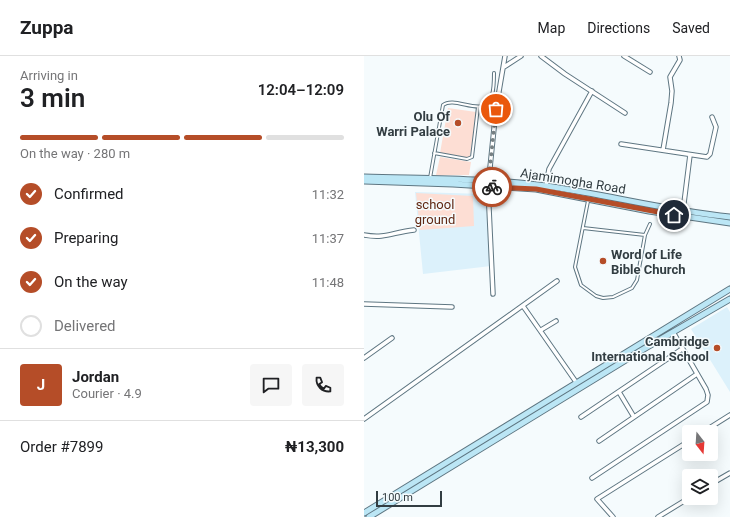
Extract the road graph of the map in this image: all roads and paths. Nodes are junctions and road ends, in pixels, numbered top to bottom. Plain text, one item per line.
1 (505, 56) edge
2 (521, 56) edge
3 (541, 56) edge
4 (624, 56) edge
5 (679, 56) edge
6 (504, 67) junction
7 (650, 72) dead end
8 (494, 73) dead end
9 (592, 91) junction
10 (478, 107) junction
11 (626, 113) dead end
12 (712, 117) dead end
13 (622, 144) dead end
14 (663, 150) junction
15 (434, 153) junction
16 (690, 155) junction
17 (364, 177) edge
18 (430, 179) junction
19 (364, 181) edge
20 (488, 184) junction
21 (546, 186) junction
22 (588, 200) junction
23 (683, 211) junction
24 (730, 216) edge
25 (730, 223) edge
26 (650, 224) dead end
27 (582, 228) junction
28 (414, 230) dead end
29 (364, 234) edge
30 (645, 235) junction
31 (557, 281) dead end
32 (730, 289) edge
33 (493, 294) dead end
34 (729, 302) edge
35 (364, 304) edge
36 (523, 306) junction
37 (452, 307) dead end
38 (556, 321) dead end
39 (541, 330) junction
40 (672, 332) junction
41 (392, 338) dead end
42 (682, 349) junction
43 (364, 358) edge
44 (697, 374) junction
45 (576, 382) junction
46 (619, 392) junction
47 (730, 415) edge
48 (634, 416) junction
49 (581, 417) dead end
50 (364, 419) edge
51 (514, 421) junction
52 (714, 425) edge
53 (518, 426) junction
54 (599, 441) dead end
55 (682, 445) edge
56 (730, 473) edge
57 (592, 478) dead end
58 (718, 480) edge
59 (682, 502) edge
60 (364, 513) edge
61 (369, 517) edge
62 (613, 517) edge
63 (658, 517) edge

1 - 6 street
2 - 6 street
3 - 9 street
4 - 7 street
5 - 14 street
6 - 20 street
8 - 10 lane
9 - 11 street
9 - 21 street
10 - 15 lane
10 - 15 lane
12 - 16 street
13 - 14 street
14 - 16 street
15 - 18 lane
16 - 23 street
17 - 18 main road, Ajamimogha Road
18 - 20 main road, Ajamimogha Road
19 - 20 main road, Ajamimogha Road
20 - 21 main road, Ajamimogha Road
20 - 22 main road, Ajamimogha Road
20 - 33 street
21 - 23 main road, Ajamimogha Road
22 - 25 main road, Ajamimogha Road
22 - 27 lane
23 - 24 main road, Ajamimogha Road
26 - 30 lane
27 - 30 lane
27 - 30 lane
28 - 29 street
31 - 36 street
32 - 45 main road
34 - 40 main road
35 - 37 street
36 - 39 street
36 - 50 street
38 - 39 street
39 - 45 street
40 - 42 street
40 - 53 main road
41 - 43 street
42 - 44 street
42 - 46 street
44 - 48 street
44 - 57 street
45 - 51 main road
46 - 48 street
46 - 49 street
47 - 52 street
48 - 54 street
51 - 53 main road
51 - 60 main road
53 - 61 main road
55 - 62 street
56 - 58 street
59 - 63 street

